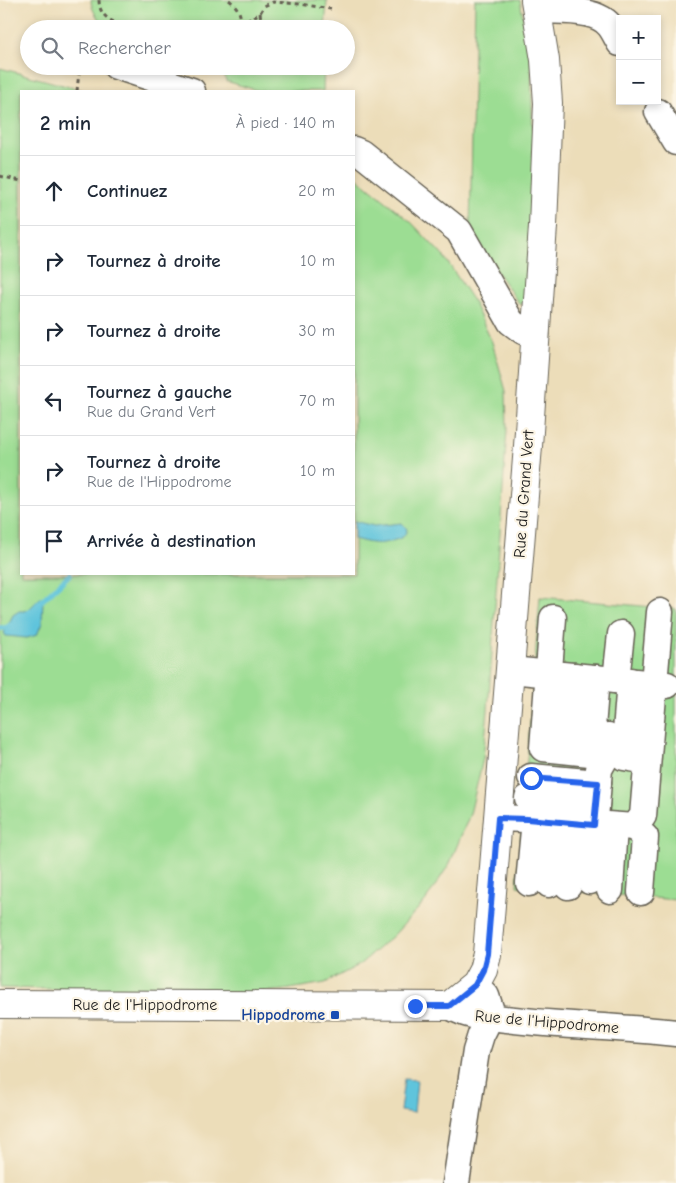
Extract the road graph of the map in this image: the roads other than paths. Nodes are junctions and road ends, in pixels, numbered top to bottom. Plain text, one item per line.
1 (536, 6) edge
2 (616, 36) edge
3 (143, 75) edge
4 (189, 90) edge
5 (662, 111) edge
6 (676, 142) edge
7 (355, 150) edge
8 (536, 334) junction
9 (667, 612) dead end
10 (553, 618) dead end
11 (621, 634) dead end
12 (510, 670) junction
13 (612, 680) junction
14 (589, 791) junction
15 (498, 818) junction
16 (588, 887) junction
17 (475, 985) junction
18 (0, 1004) edge
19 (449, 1006) junction
20 (490, 1017) junction
21 (676, 1033) edge
22 (456, 1183) edge

1 - 2 street
1 - 8 main road, Rue du Grand Vert
3 - 4 street
5 - 6 street
7 - 8 street
8 - 12 main road, Rue du Grand Vert
9 - 13 street
10 - 13 street
11 - 13 street
12 - 13 street
12 - 15 main road, Rue du Grand Vert
13 - 13 street
13 - 14 street
13 - 14 street
14 - 15 street
14 - 16 street
14 - 16 street
14 - 16 street
15 - 17 main road, Rue du Grand Vert
17 - 19 main road, Rue du Grand Vert
17 - 20 street
18 - 19 main road, Rue de l'Hippodrome
19 - 20 street, Rue de l'Hippodrome
20 - 21 street, Rue de l'Hippodrome
20 - 22 street

